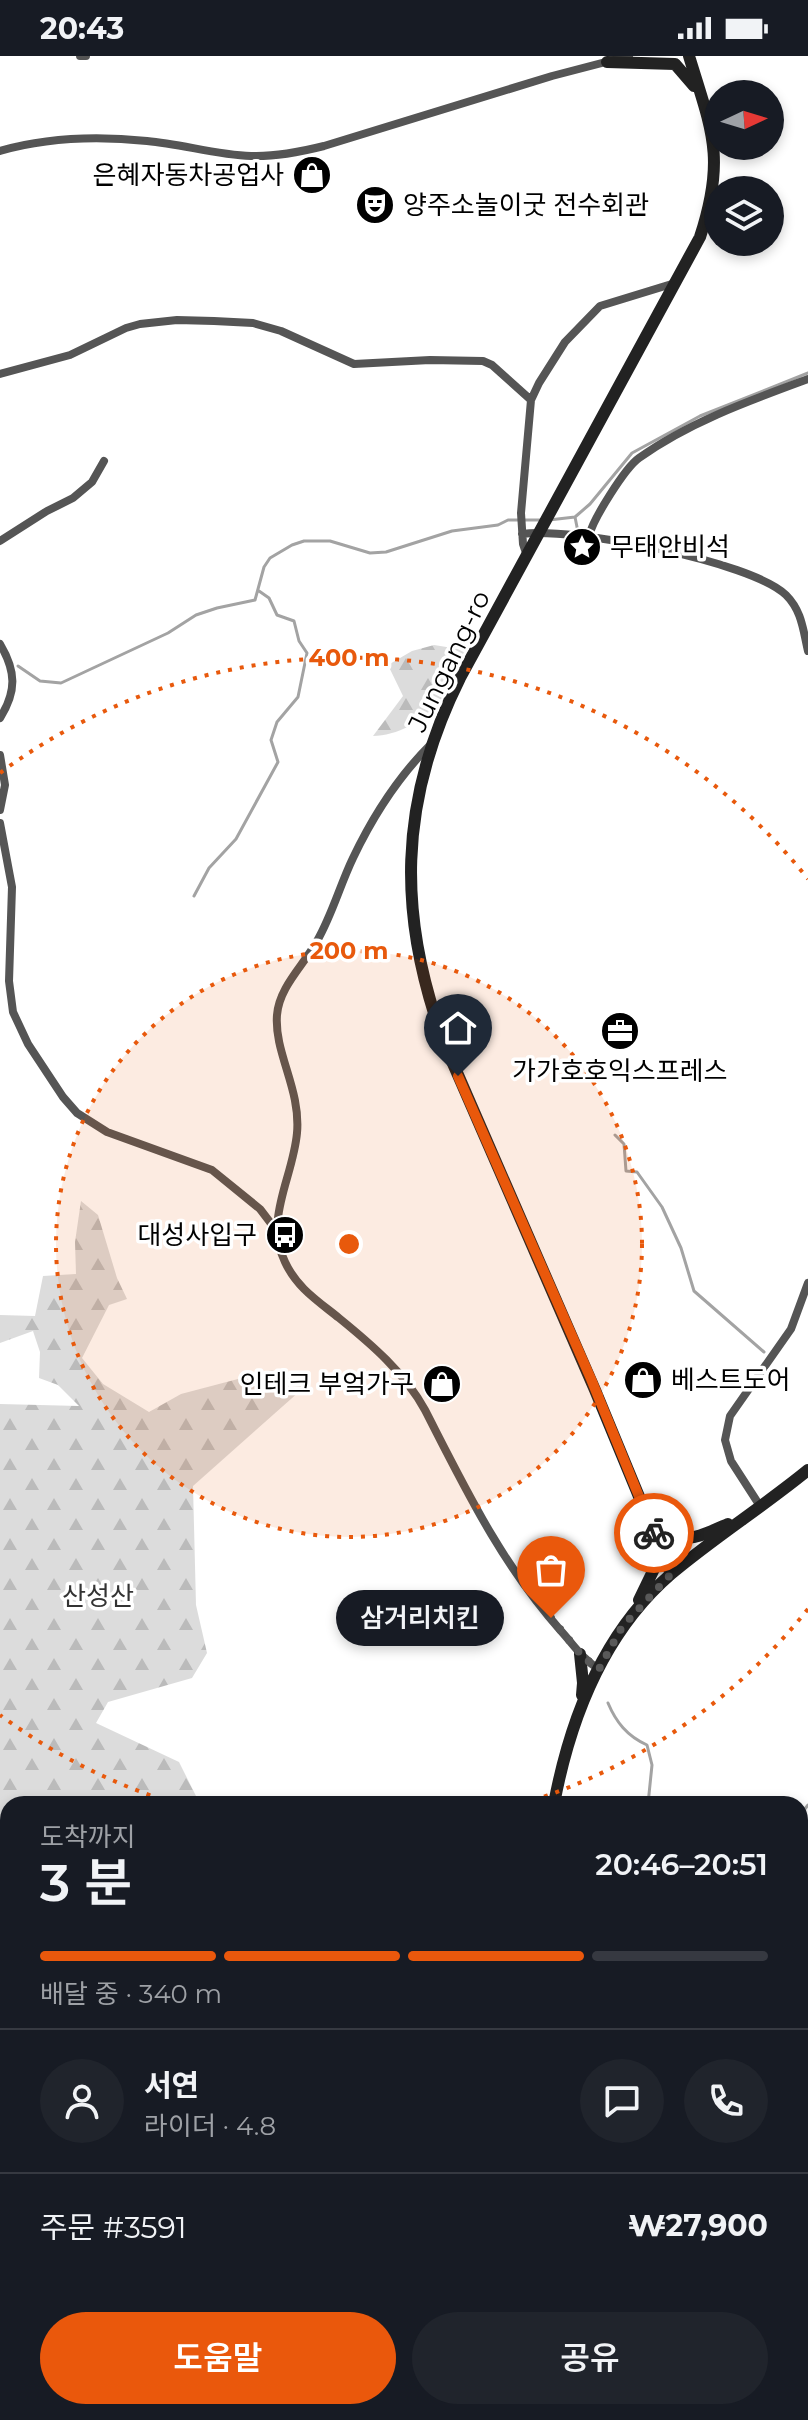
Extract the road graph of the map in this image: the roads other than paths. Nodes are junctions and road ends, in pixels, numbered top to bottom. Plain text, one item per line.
1 (80, 56) edge
2 (86, 56) edge
3 (629, 56) edge
4 (689, 56) edge
5 (607, 62) junction
6 (704, 99) edge
7 (704, 104) edge
8 (0, 151) edge
9 (714, 160) edge
10 (675, 283) junction
11 (0, 374) edge
12 (808, 379) edge
13 (531, 400) junction
14 (104, 461) dead end
15 (545, 523) junction
16 (521, 529) junction
17 (589, 536) junction
18 (0, 541) edge
19 (527, 557) junction
20 (0, 644) edge
21 (808, 651) edge
22 (0, 718) edge
23 (431, 743) junction
24 (0, 755) edge
25 (0, 810) edge
26 (0, 823) edge
27 (277, 1232) junction
28 (808, 1283) edge
29 (624, 1461) junction
30 (808, 1470) edge
31 (760, 1506) junction
32 (643, 1508) junction
33 (746, 1517) junction
34 (671, 1574) junction
35 (632, 1615) junction
36 (580, 1654) junction
37 (599, 1669) junction
38 (580, 1708) junction
39 (556, 1796) edge

1 - 2 street
3 - 5 street
4 - 6 main road, Jungang-ro
5 - 7 main road
5 - 8 street
9 - 10 main road, Jungang-ro
10 - 13 street
10 - 15 main road, Jungang-ro
11 - 13 street
12 - 17 street
13 - 16 street
14 - 18 street
15 - 16 street
15 - 17 street
15 - 19 main road, Jungang-ro
16 - 19 street
17 - 21 street
19 - 23 main road, Jungang-ro
20 - 22 street
23 - 27 street
23 - 29 main road, Jungang-ro
24 - 25 street
26 - 27 street
27 - 36 street
28 - 31 street
29 - 32 main road, Jungang-ro
29 - 33 main road
30 - 31 main road
31 - 33 main road
32 - 34 main road, Jungang-ro
32 - 35 main road
33 - 34 main road
34 - 35 main road
35 - 37 main road
36 - 37 street
36 - 38 main road
37 - 38 main road
38 - 39 main road

